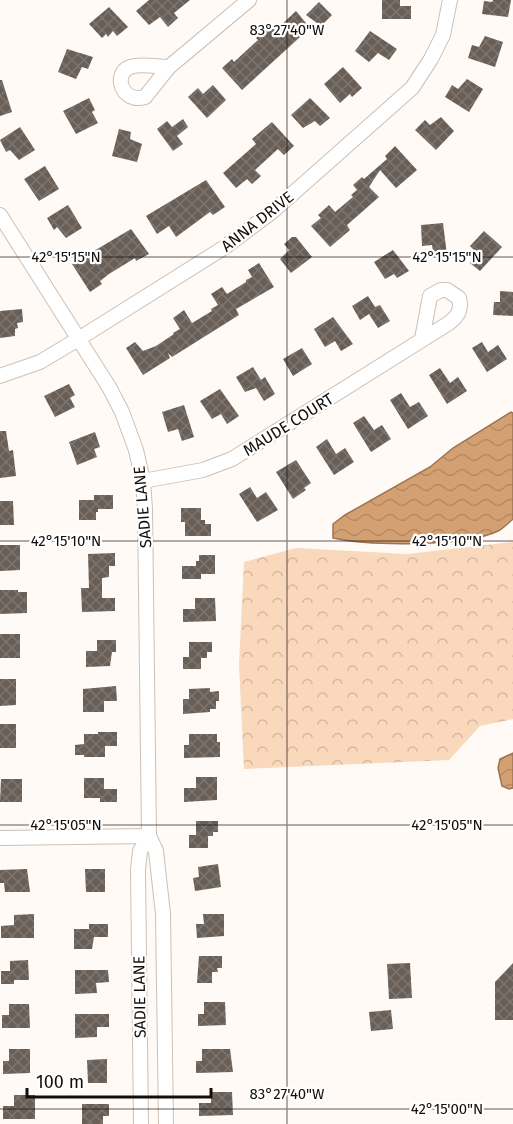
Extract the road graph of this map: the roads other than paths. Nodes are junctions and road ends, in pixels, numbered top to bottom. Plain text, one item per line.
1 (249, 0) edge
2 (450, 0) edge
3 (169, 67) dead end
4 (0, 215) edge
5 (80, 338) junction
6 (422, 339) dead end
7 (0, 376) edge
8 (143, 481) junction
9 (149, 836) junction
10 (0, 838) edge
11 (141, 1124) edge
12 (166, 1124) edge

1 - 3 street
2 - 5 street, ANNA DRIVE
4 - 5 street, SADIE LANE
5 - 7 street, ANNA DRIVE
5 - 8 street, SADIE LANE
6 - 8 street, MAUDE COURT
8 - 9 street, SADIE LANE
9 - 10 street
9 - 11 street, SADIE LANE
9 - 12 street, SADIE LANE

